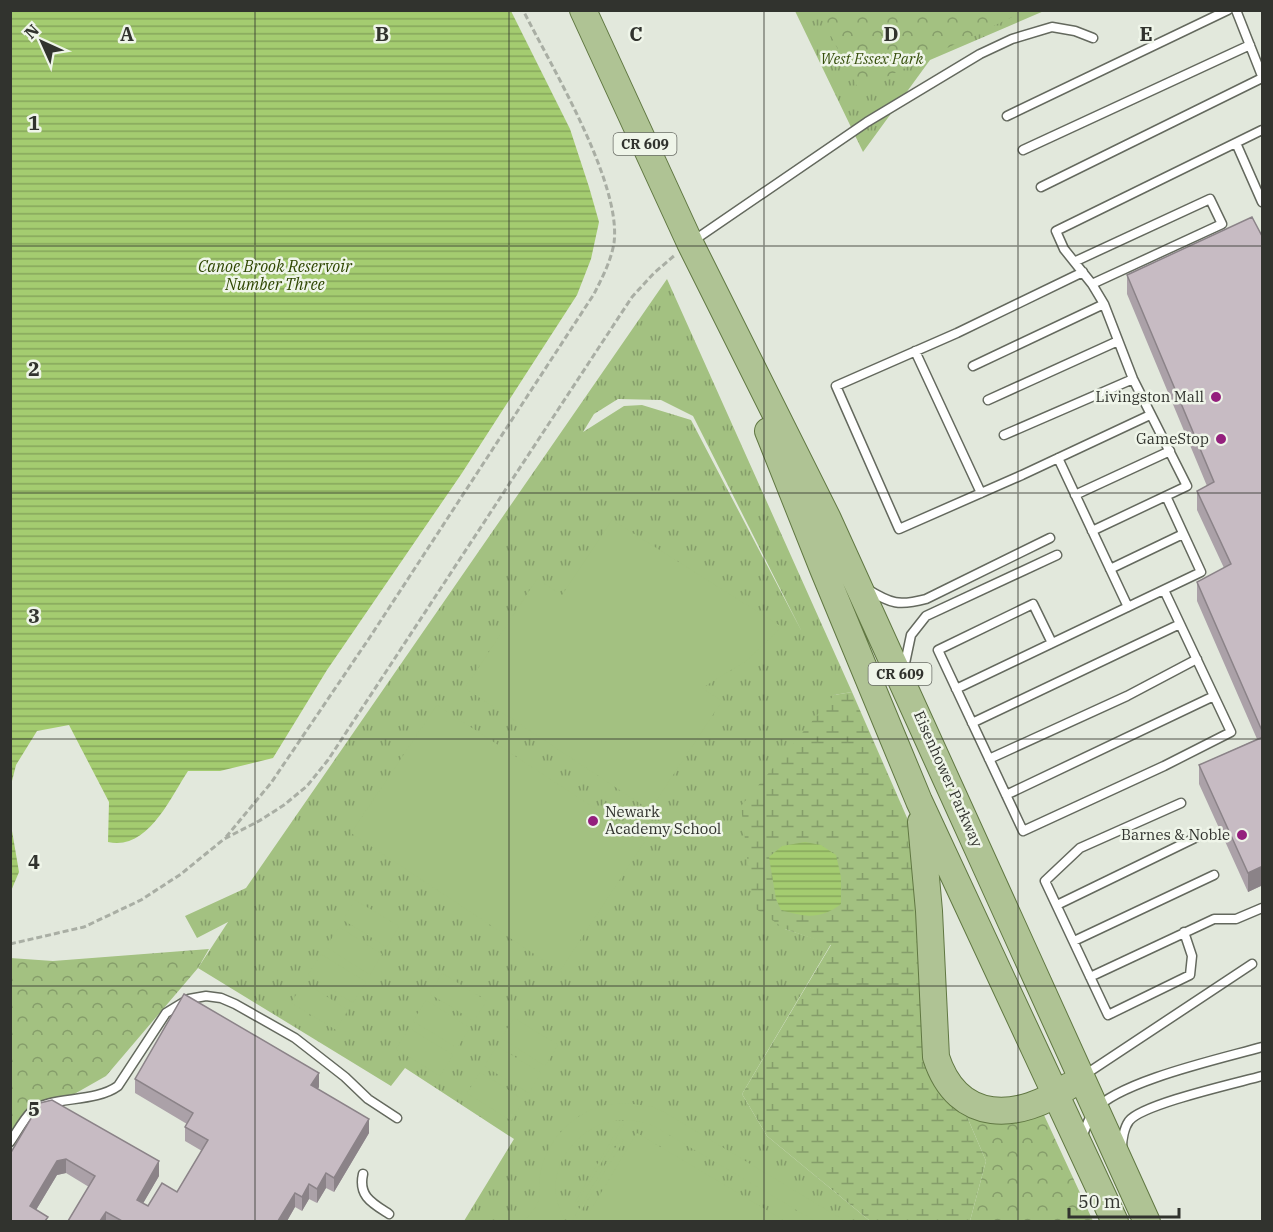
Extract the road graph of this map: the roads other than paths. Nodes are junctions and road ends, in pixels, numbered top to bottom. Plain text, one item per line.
1 (583, 10) edge
2 (1228, 10) edge
3 (1236, 10) edge
4 (1093, 38) dead end
5 (1250, 45) junction
6 (1263, 77) edge
7 (1006, 116) dead end
8 (1263, 130) edge
9 (1236, 143) junction
10 (1023, 150) dead end
11 (1041, 187) dead end
12 (1263, 202) edge
13 (690, 243) junction
14 (1076, 261) junction
15 (1083, 272) junction
16 (707, 277) junction
17 (1092, 284) junction
18 (1104, 304) junction
19 (1118, 341) junction
20 (915, 351) junction
21 (973, 366) dead end
22 (1133, 379) junction
23 (988, 400) dead end
24 (1150, 415) junction
25 (1004, 435) dead end
26 (1170, 451) junction
27 (1058, 458) junction
28 (981, 493) junction
29 (1075, 495) junction
30 (1166, 496) junction
31 (1092, 531) junction
32 (1183, 534) junction
33 (1050, 538) dead end
34 (1057, 555) dead end
35 (1110, 569) junction
36 (858, 584) junction
37 (1164, 590) junction
38 (1128, 607) junction
39 (1180, 624) junction
40 (1052, 643) junction
41 (1197, 659) junction
42 (902, 680) junction
43 (956, 689) junction
44 (1214, 696) junction
45 (972, 723) junction
46 (989, 759) junction
47 (1006, 795) junction
48 (919, 801) junction
49 (1181, 803) dead end
50 (1197, 837) dead end
51 (1214, 875) dead end
52 (1057, 905) junction
53 (1263, 908) edge
54 (1184, 932) junction
55 (1074, 941) junction
56 (1252, 964) dead end
57 (1090, 977) junction
58 (1263, 1047) edge
59 (1083, 1076) junction
60 (1263, 1076) edge
61 (1057, 1094) junction
62 (1097, 1108) junction
63 (397, 1118) dead end
64 (10, 1142) edge
65 (1080, 1146) junction
66 (1122, 1166) junction
67 (363, 1174) dead end
68 (389, 1214) dead end
69 (1115, 1221) edge
70 (1147, 1221) edge

1 - 13 main road, Eisenhower Parkway / CR 609
2 - 7 lane
3 - 5 lane
4 - 13 lane
5 - 6 lane
5 - 10 lane
6 - 11 lane
8 - 9 lane
9 - 12 lane
9 - 14 lane
13 - 16 main road, Eisenhower Parkway / CR 609
14 - 15 lane
14 - 17 lane
15 - 17 lane
15 - 20 lane
16 - 36 main road, Eisenhower Parkway / CR 609
16 - 48 main road, Eisenhower Parkway / CR 609
17 - 18 lane
18 - 19 lane
18 - 21 lane
19 - 22 lane
19 - 23 lane
20 - 28 lane
20 - 28 lane
22 - 24 lane
22 - 25 lane
24 - 26 lane
24 - 27 lane
26 - 29 lane
26 - 30 lane
27 - 28 lane
27 - 29 lane
29 - 31 lane
30 - 31 lane
30 - 32 lane
31 - 35 lane
32 - 35 lane
32 - 37 lane
33 - 36 lane
34 - 42 lane
35 - 38 lane
36 - 42 main road, Eisenhower Parkway / CR 609
37 - 38 lane
37 - 39 lane
38 - 40 lane
39 - 41 lane
39 - 45 lane
40 - 43 lane
40 - 43 lane
41 - 44 lane
41 - 46 lane
42 - 59 main road, Eisenhower Parkway / CR 609
43 - 45 lane
44 - 47 lane
44 - 47 lane
45 - 46 lane
46 - 47 lane
48 - 61 main road, Eisenhower Parkway / CR 609
48 - 61 main road
49 - 52 lane
50 - 52 lane
51 - 55 lane
52 - 55 lane
53 - 54 lane
54 - 57 lane
54 - 57 lane
55 - 57 lane
56 - 59 lane
58 - 62 lane
59 - 61 main road
59 - 62 main road, Eisenhower Parkway / CR 609
60 - 66 lane
61 - 65 main road, Eisenhower Parkway / CR 609
62 - 65 lane
62 - 66 main road, Eisenhower Parkway / CR 609
63 - 64 lane
65 - 69 main road, Eisenhower Parkway / CR 609
66 - 70 main road, Eisenhower Parkway / CR 609
67 - 68 lane

